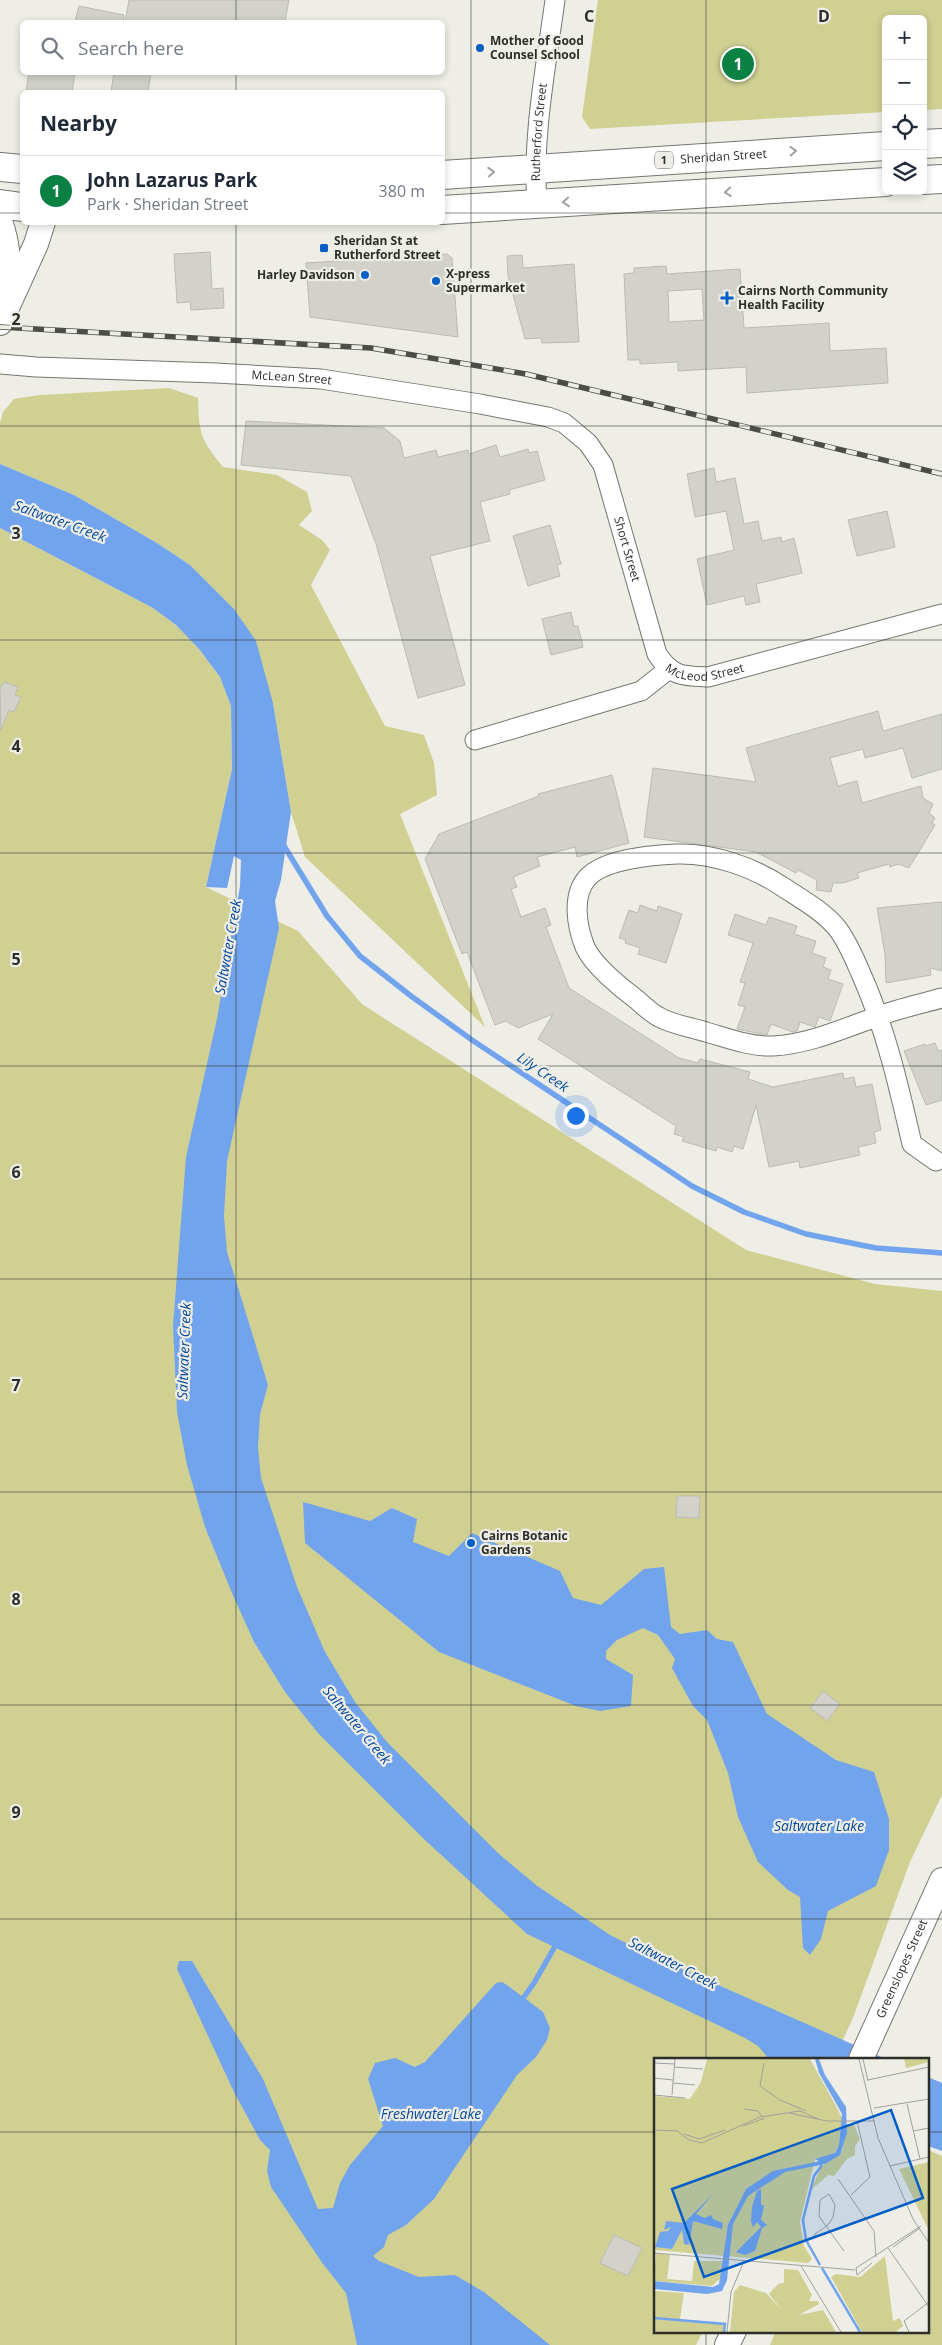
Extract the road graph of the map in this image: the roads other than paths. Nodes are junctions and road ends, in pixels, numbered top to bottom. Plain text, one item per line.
1 (556, 0) edge
2 (927, 144) edge
3 (942, 144) edge
4 (882, 146) edge
5 (0, 166) edge
6 (20, 169) edge
7 (535, 169) junction
8 (445, 175) edge
9 (942, 179) edge
10 (927, 180) edge
11 (882, 182) edge
12 (0, 204) edge
13 (537, 204) junction
14 (20, 207) edge
15 (445, 210) edge
16 (0, 221) edge
17 (42, 225) edge
18 (0, 318) edge
19 (0, 322) edge
20 (0, 364) edge
21 (579, 433) joint
22 (942, 614) edge
23 (669, 669) junction
24 (475, 740) dead end
25 (942, 998) edge
26 (878, 1016) junction
27 (936, 1161) dead end
28 (942, 1880) edge
29 (934, 1915) edge
30 (866, 2049) edge
31 (734, 2332) edge
32 (727, 2345) edge

1 - 7 street, Rutherford Street
2 - 3 highway
7 -> 4 highway, Sheridan Street / 1
5 - 6 highway
8 -> 7 highway, Sheridan Street / 1
7 - 13 street, Rutherford Street
9 - 10 highway
11 -> 13 highway
12 - 14 highway
13 - 15 highway
16 - 18 street
17 - 19 street
20 - 21 street, McLean Street
21 - 23 street, Short Street
22 - 23 street, McLeod Street
23 - 24 street, McLeod Street
25 - 26 street
26 - 26 street
26 - 27 street
28 - 29 street, Greenslopes Street
29 - 30 street, Greenslopes Street
31 - 32 street

